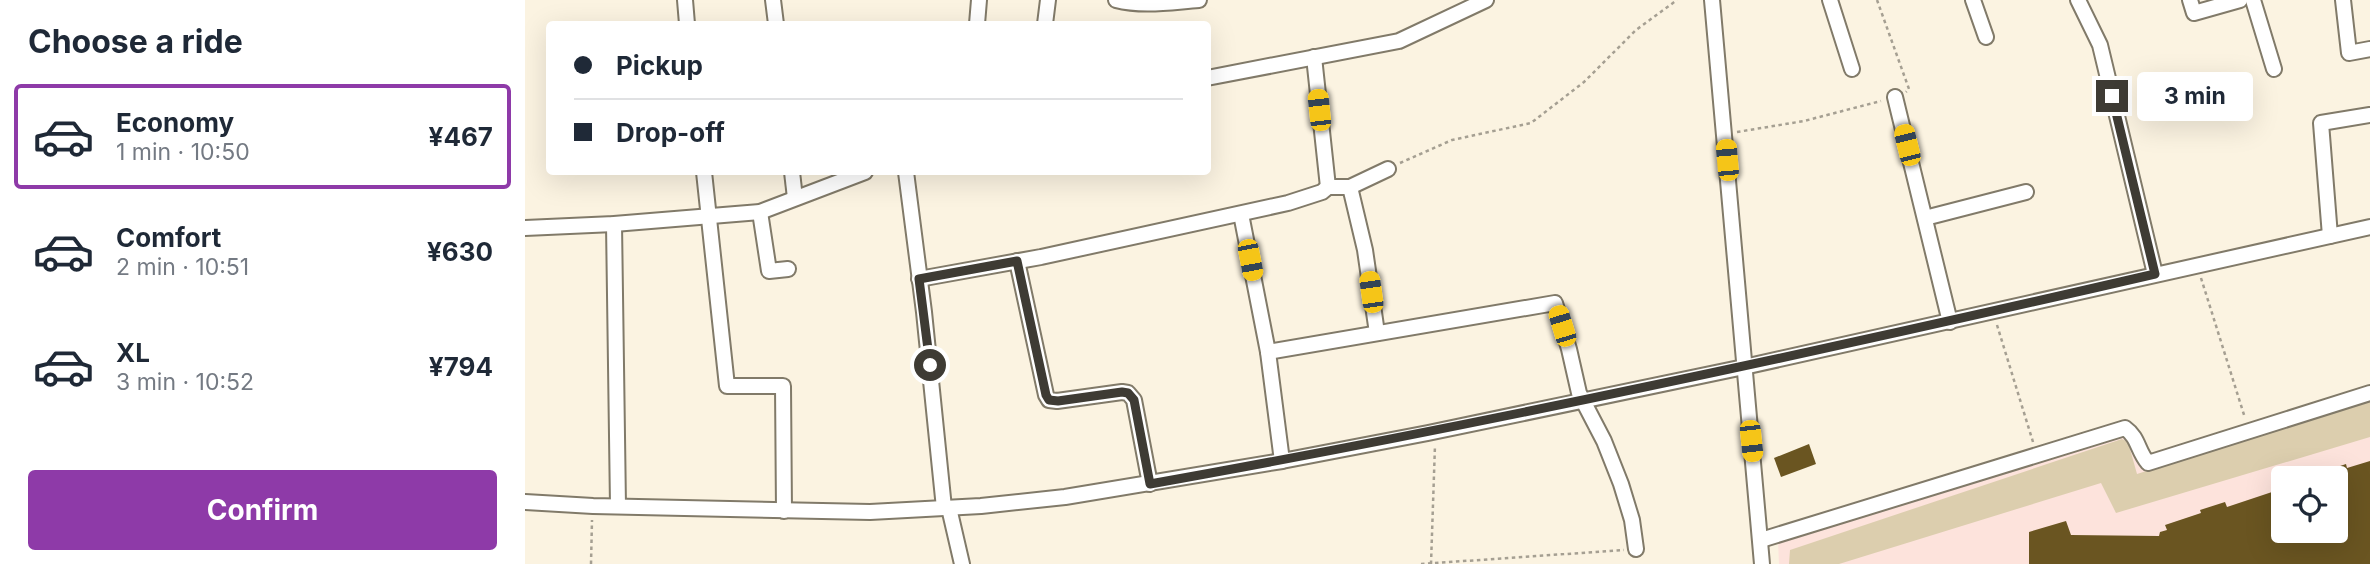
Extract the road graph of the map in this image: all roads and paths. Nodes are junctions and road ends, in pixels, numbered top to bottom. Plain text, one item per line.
1 (685, 0) edge
2 (773, 0) edge
3 (979, 0) edge
4 (1048, 0) edge
5 (1115, 0) edge
6 (1199, 0) edge
7 (1486, 0) edge
8 (1677, 0) edge
9 (1712, 0) edge
10 (1831, 0) edge
11 (1877, 0) edge
12 (1973, 0) edge
13 (2078, 0) edge
14 (2190, 0) edge
15 (2240, 0) edge
16 (2253, 0) edge
17 (2343, 0) edge
18 (687, 21) edge
19 (776, 21) edge
20 (977, 21) edge
21 (1045, 21) edge
22 (1986, 37) dead end
23 (2370, 50) edge
24 (1314, 57) junction
25 (1852, 69) dead end
26 (2274, 69) dead end
27 (1211, 77) edge
28 (1895, 97) junction
29 (2370, 115) edge
30 (1725, 135) junction
31 (1388, 169) joint
32 (704, 175) edge
33 (792, 175) edge
34 (857, 175) edge
35 (906, 175) edge
36 (1328, 187) junction
37 (1350, 187) junction
38 (2026, 192) dead end
39 (795, 198) junction
40 (760, 212) junction
41 (1241, 214) junction
42 (709, 216) junction
43 (1925, 218) junction
44 (614, 224) junction
45 (2370, 227) edge
46 (525, 228) edge
47 (2330, 236) junction
48 (1017, 261) junction
49 (2196, 265) junction
50 (788, 269) dead end
51 (2155, 274) junction
52 (919, 279) junction
53 (1993, 312) junction
54 (1950, 322) junction
55 (1377, 333) junction
56 (1268, 352) junction
57 (1744, 367) junction
58 (2370, 393) edge
59 (1583, 401) junction
60 (2249, 431) junction
61 (1434, 432) junction
62 (2037, 455) junction
63 (1282, 461) junction
64 (1150, 484) junction
65 (525, 502) edge
66 (593, 506) junction
67 (618, 506) junction
68 (947, 508) junction
69 (784, 511) junction
70 (1761, 540) junction
71 (1636, 550) joint
72 (591, 564) edge
73 (962, 564) edge
74 (1421, 564) edge
75 (1431, 564) edge
76 (1762, 564) edge

1 - 18 street
2 - 19 street
3 - 20 street
4 - 21 street
5 - 6 street
7 - 24 street
8 - 31 path
9 - 30 street
10 - 25 street
11 - 28 path
12 - 22 street
13 - 51 street
14 - 15 street
16 - 26 street
17 - 23 street
24 - 27 street
24 - 36 street
28 - 30 path
28 - 43 street
29 - 47 street
30 - 57 street
31 - 37 street
32 - 42 street
33 - 39 street
34 - 39 street
35 - 52 street
36 - 37 street
36 - 41 street
37 - 55 street
38 - 43 street
39 - 40 street
40 - 42 street
40 - 50 street
41 - 48 street
41 - 56 street
42 - 44 street
42 - 69 street
43 - 54 street
44 - 46 street
44 - 67 street
45 - 47 street
47 - 49 street
48 - 52 street
48 - 64 street
49 - 51 street
49 - 60 path
51 - 53 street
52 - 68 street
53 - 54 street
53 - 62 path
54 - 57 street
55 - 56 street
55 - 59 street
56 - 63 street
57 - 59 street
57 - 70 street
58 - 60 street
59 - 61 street
59 - 71 street
60 - 62 street
61 - 63 street
61 - 75 path
62 - 70 street
63 - 64 street
64 - 68 street
65 - 66 street
66 - 67 street
66 - 72 path
67 - 69 street
68 - 69 street
68 - 73 street
70 - 76 street
71 - 75 path
74 - 75 path

